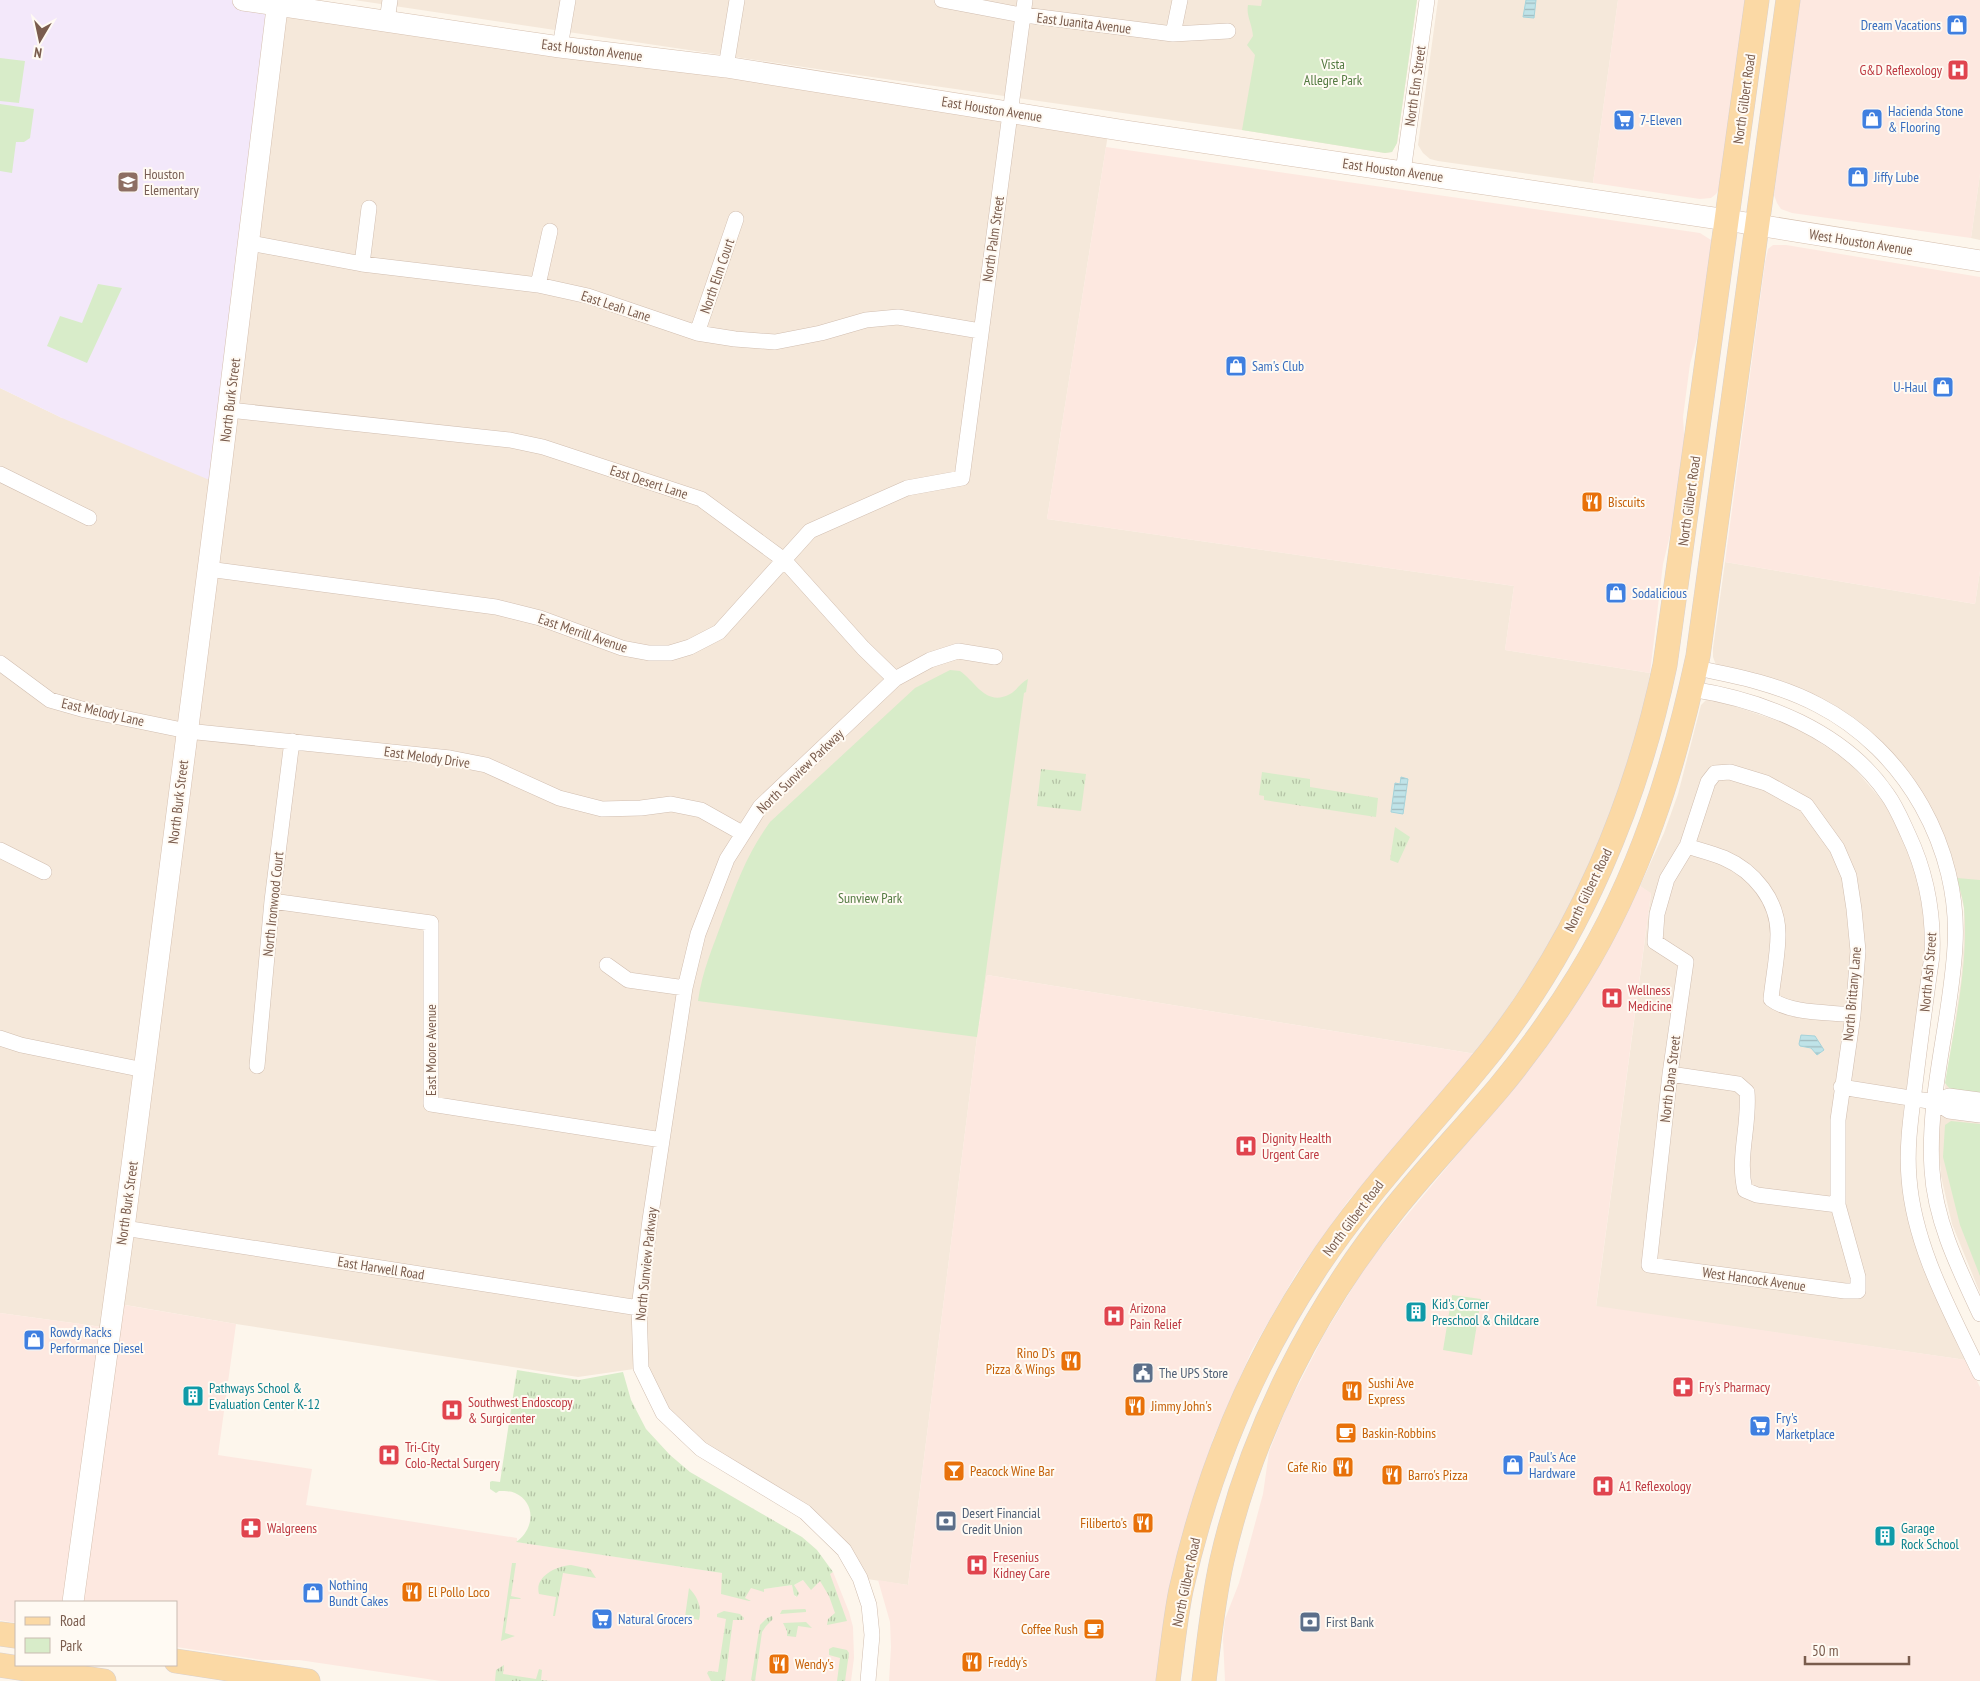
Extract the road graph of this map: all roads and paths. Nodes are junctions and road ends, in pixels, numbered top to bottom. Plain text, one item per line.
1 (243, 0) edge
2 (390, 0) edge
3 (568, 0) edge
4 (737, 0) edge
5 (942, 0) edge
6 (1180, 0) edge
7 (1427, 0) edge
8 (1757, 0) edge
9 (1788, 0) edge
10 (278, 2) edge
11 (1024, 8) edge
12 (387, 21) junction
13 (1228, 31) dead end
14 (1174, 34) junction
15 (560, 47) junction
16 (726, 67) junction
17 (1011, 112) junction
18 (1402, 172) junction
19 (369, 208) dead end
20 (736, 219) dead end
21 (1742, 222) junction
22 (550, 231) dead end
23 (250, 243) junction
24 (1980, 261) edge
25 (362, 264) junction
26 (538, 285) junction
27 (980, 331) junction
28 (697, 333) junction
29 (228, 410) junction
30 (0, 474) edge
31 (962, 478) joint
32 (89, 518) dead end
33 (784, 560) junction
34 (208, 569) junction
35 (995, 657) dead end
36 (0, 663) edge
37 (1694, 678) junction
38 (895, 680) junction
39 (187, 731) junction
40 (292, 741) junction
41 (1715, 772) joint
42 (742, 833) junction
43 (1687, 846) junction
44 (0, 850) edge
45 (44, 872) dead end
46 (272, 901) junction
47 (607, 965) dead end
48 (685, 988) junction
49 (1853, 1015) junction
50 (0, 1038) edge
51 (257, 1066) dead end
52 (144, 1070) junction
53 (1670, 1074) junction
54 (1841, 1087) junction
55 (1913, 1098) junction
56 (1980, 1100) edge
57 (1935, 1102) junction
58 (1980, 1115) edge
59 (662, 1140) junction
60 (1838, 1205) junction
61 (124, 1228) junction
62 (1649, 1265) joint
63 (1858, 1291) joint
64 (639, 1308) junction
65 (1980, 1314) edge
66 (1980, 1373) edge
67 (1220, 1459) junction
68 (1248, 1472) junction
69 (73, 1601) edge
70 (0, 1634) edge
71 (15, 1636) edge
72 (178, 1661) edge
73 (0, 1665) edge
74 (63, 1674) edge
75 (104, 1681) edge
76 (308, 1681) edge
77 (868, 1681) edge
78 (1168, 1681) edge
79 (1204, 1681) edge

1 - 10 street, East Houston Avenue
2 - 12 street
3 - 15 street
4 - 16 street
5 - 11 street, East Juanita Avenue
6 - 14 street
7 - 18 street, North Elm Street
8 - 21 main road, North Gilbert Road
9 - 21 main road, North Gilbert Road
10 - 12 street, East Houston Avenue
10 - 23 street, North Burk Street
11 - 14 street, East Juanita Avenue
11 - 17 street, North Palm Street
12 - 15 street, East Houston Avenue
13 - 14 street, East Juanita Avenue
15 - 16 street, East Houston Avenue
16 - 17 street, East Houston Avenue
17 - 18 street, East Houston Avenue
17 - 27 street, North Palm Street
18 - 21 street, East Houston Avenue
19 - 25 street
20 - 28 street, North Elm Court
21 - 24 street, West Houston Avenue
21 - 37 main road, North Gilbert Road
21 - 67 main road, North Gilbert Road
22 - 26 street
23 - 25 street, East Leah Lane
23 - 29 street, North Burk Street
25 - 26 street, East Leah Lane
26 - 28 street, East Leah Lane
27 - 28 street, East Leah Lane
27 - 31 street, North Palm Street
29 - 33 street, East Desert Lane
29 - 34 street, North Burk Street
30 - 32 street
31 - 33 street, East Merrill Avenue
33 - 34 street, East Merrill Avenue
33 - 38 street, East Desert Lane
34 - 39 street, North Burk Street
35 - 38 street
36 - 39 street, East Melody Lane
37 - 55 street, North Ash Street
37 - 57 street, North Ash Street
37 - 68 main road, North Gilbert Road
38 - 42 street, North Sunview Parkway
39 - 40 street, East Melody Drive
39 - 52 street, North Burk Street
40 - 42 street, East Melody Drive
40 - 46 street, North Ironwood Court
41 - 43 street, North Dana Street
41 - 49 street, North Brittany Lane
42 - 48 street, North Sunview Parkway
43 - 49 street
43 - 53 street, North Dana Street
44 - 45 street
46 - 51 street, North Ironwood Court
46 - 59 street, East Moore Avenue
47 - 48 street
48 - 59 street, North Sunview Parkway
49 - 54 street, North Brittany Lane
50 - 52 street
52 - 61 street, North Burk Street
53 - 60 street
53 - 62 street, North Dana Street
54 - 55 street
54 - 60 street, North Brittany Lane
55 - 57 street
55 - 66 street, North Ash Street
56 - 57 street
57 - 58 street
57 - 65 street, North Ash Street
59 - 64 street, North Sunview Parkway
60 - 63 street, North Brittany Lane
61 - 64 street, East Harwell Road
61 - 69 street, North Burk Street
62 - 63 street, West Hancock Avenue
64 - 77 street, North Sunview Parkway
67 - 68 main road
67 - 78 main road, North Gilbert Road
68 - 79 main road, North Gilbert Road
70 - 71 main road
72 - 76 main road
73 - 74 main road
74 - 75 main road

